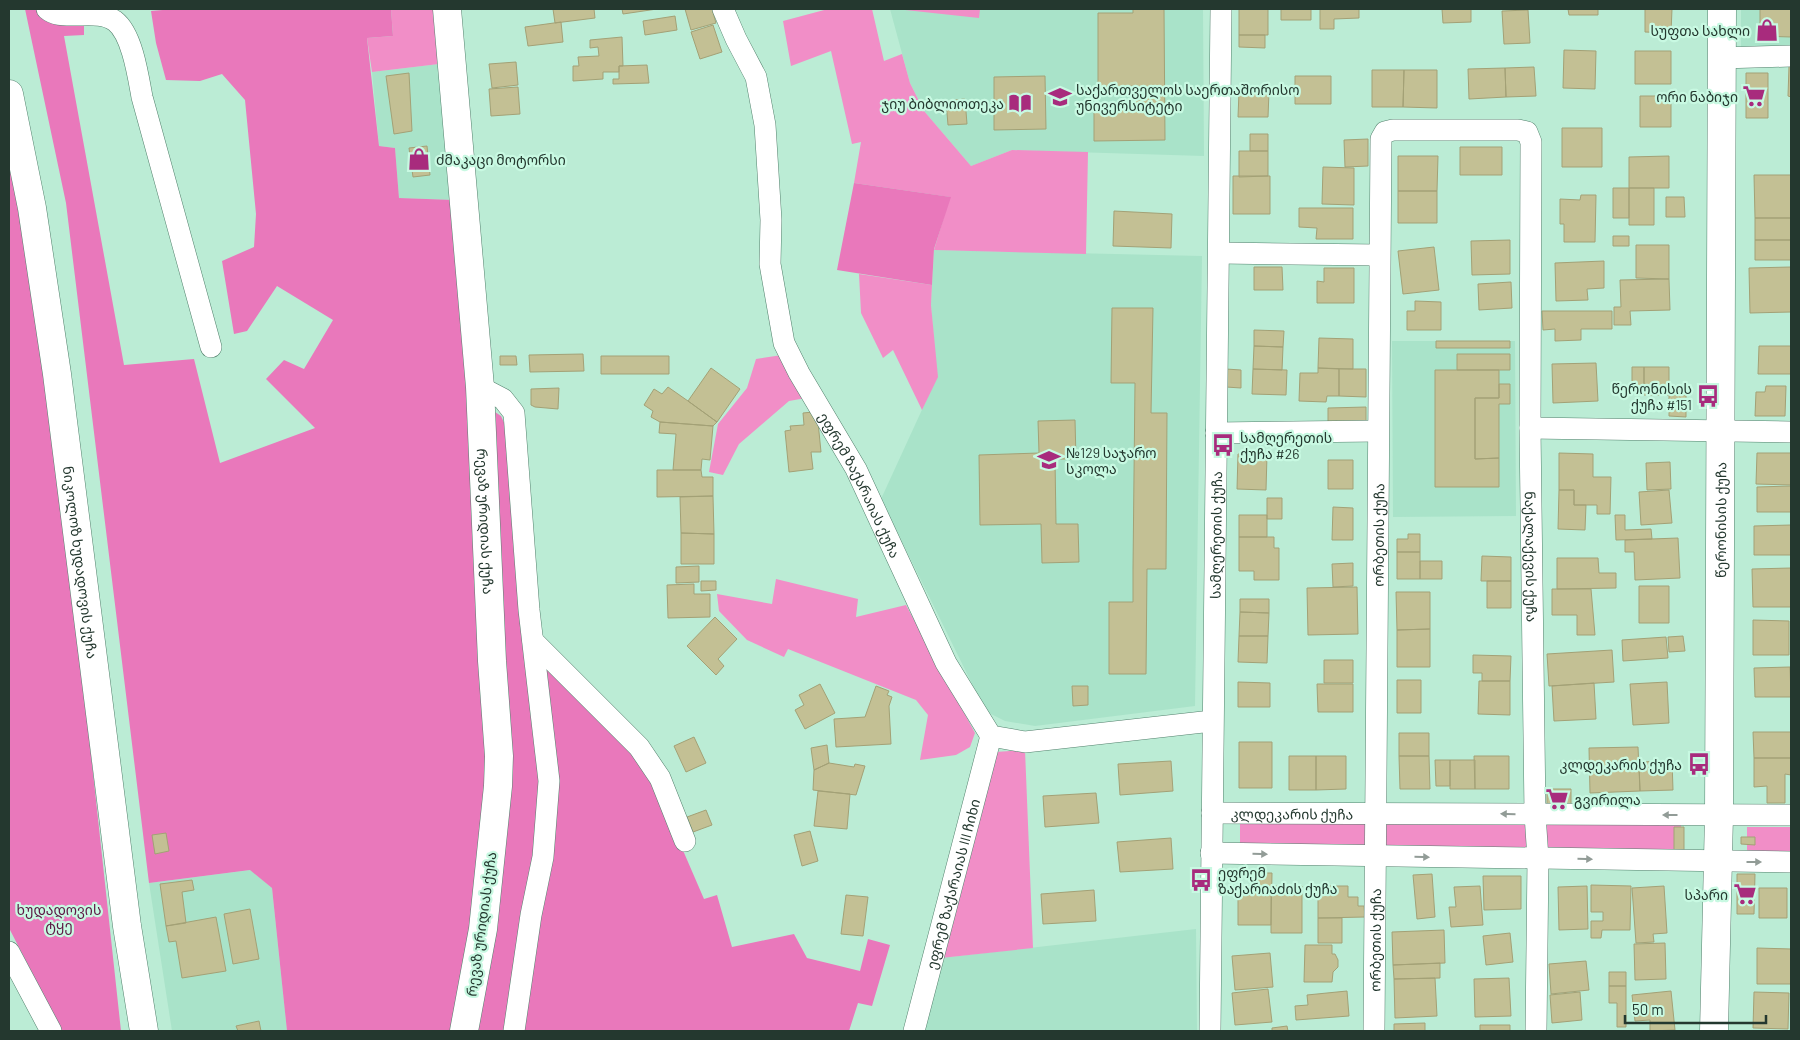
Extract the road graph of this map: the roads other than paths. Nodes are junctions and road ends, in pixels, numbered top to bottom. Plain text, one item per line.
1 (47, 9) edge
2 (447, 9) edge
3 (723, 9) edge
4 (1221, 9) edge
5 (1722, 9) edge
6 (1791, 56) edge
7 (1721, 58) junction
8 (9, 94) edge
9 (1478, 130) joint
10 (1220, 253) junction
11 (1379, 255) junction
12 (211, 347) dead end
13 (480, 387) junction
14 (1530, 428) junction
15 (1720, 431) junction
16 (1378, 432) junction
17 (1791, 432) edge
18 (1216, 433) junction
19 (533, 641) junction
20 (1212, 721) junction
21 (992, 736) junction
22 (1376, 812) junction
23 (1212, 813) junction
24 (1535, 814) junction
25 (1719, 815) junction
26 (1791, 815) edge
27 (685, 841) dead end
28 (1211, 854) junction
29 (1376, 856) junction
30 (1538, 859) junction
31 (1717, 861) junction
32 (1791, 862) edge
33 (9, 952) edge
34 (51, 1031) edge
35 (144, 1031) edge
36 (464, 1031) edge
37 (514, 1031) edge
38 (914, 1031) edge
39 (1210, 1031) edge
40 (1374, 1031) edge
41 (1536, 1031) edge
42 (1714, 1031) edge

1 - 12 street
2 - 13 street, რევაზ ურიდიას ქუჩა
3 - 21 street, ეფრემ ზაქარაიას ქუჩა
4 - 10 street, სამღერეთის ქუჩა
5 - 7 street, წერონისის ქუჩა
6 - 7 street
7 - 15 street, წერონისის ქუჩა
8 - 35 street, ნიკოლოზ ხუდადოვის ქუჩა
9 - 11 street, ორბეთის ქუჩა
9 - 14 street, ნაქალაქევის ქუჩა
10 - 11 street
10 - 18 street, სამღერეთის ქუჩა
11 - 16 street, ორბეთის ქუჩა
13 - 19 street
13 - 36 street, რევაზ ურიდიას ქუჩა
14 - 15 street
14 - 24 street, ნაქალაქევის ქუჩა
15 - 17 street
15 - 25 street, წერონისის ქუჩა
16 - 18 street
16 - 22 street, ორბეთის ქუჩა
18 - 20 street, სამღერეთის ქუჩა
19 - 27 street
19 - 37 street
20 - 21 street
20 - 23 street, სამღერეთის ქუჩა
21 - 38 street, ეფრემ ზაქარაიას III ჩიხი
22 - 23 street, კლდეკარის ქუჩა
24 -> 22 street, კლდეკარის ქუჩა
22 - 29 street, ორბეთის ქუჩა
23 - 28 street, სამღერეთის ქუჩა
25 -> 24 street, კლდეკარის ქუჩა
24 - 30 street, ნაქალაქევის ქუჩა
25 - 26 street, კლდეკარის ქუჩა
25 - 31 street, წერონისის ქუჩა
28 -> 29 street
28 - 39 street, სამღერეთის ქუჩა
29 -> 30 street
29 - 40 street, ორბეთის ქუჩა
30 -> 31 street
30 - 41 street, ნაქალაქევის ქუჩა
31 -> 32 street
31 - 42 street, წერონისის ქუჩა
33 - 34 street

